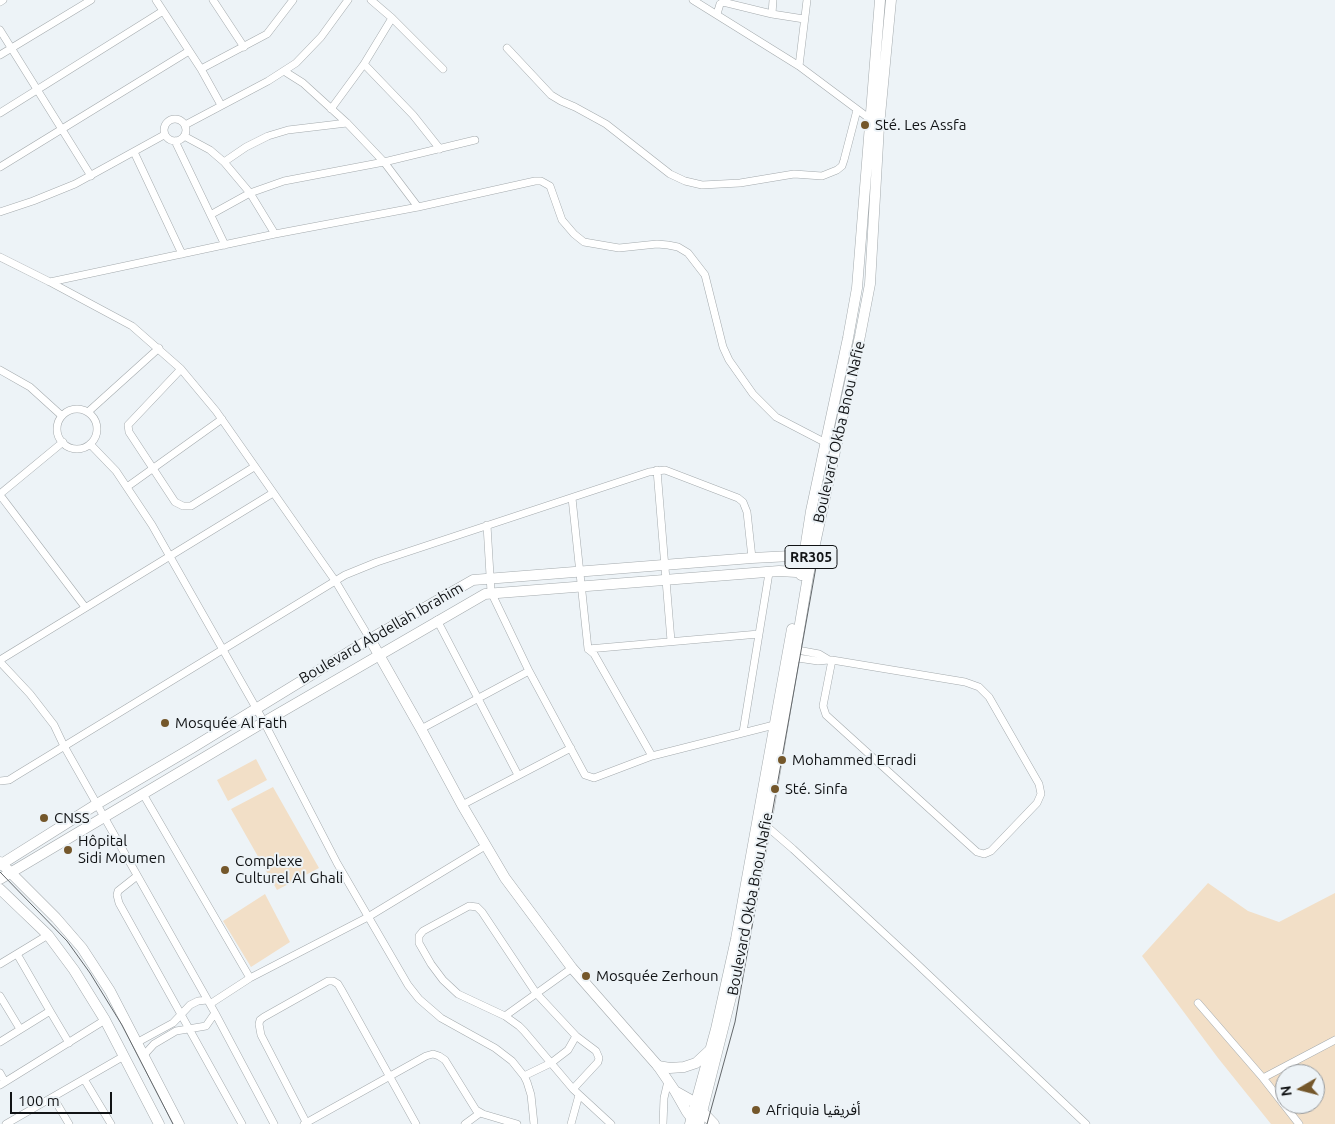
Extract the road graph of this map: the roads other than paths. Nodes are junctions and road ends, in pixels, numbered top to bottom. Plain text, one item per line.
1 (91, 0) edge
2 (156, 0) edge
3 (213, 0) edge
4 (293, 0) edge
5 (348, 0) edge
6 (371, 0) edge
7 (692, 0) edge
8 (774, 0) edge
9 (807, 0) edge
10 (880, 3) edge
11 (891, 3) edge
12 (164, 11) junction
13 (716, 14) junction
14 (772, 14) junction
15 (392, 18) junction
16 (804, 19) junction
17 (0, 30) edge
18 (244, 47) junction
19 (11, 48) junction
20 (507, 48) dead end
21 (189, 51) junction
22 (0, 55) edge
23 (364, 64) junction
24 (799, 66) junction
25 (201, 69) junction
26 (443, 69) dead end
27 (284, 71) junction
28 (38, 90) junction
29 (221, 106) junction
30 (331, 109) junction
31 (857, 110) junction
32 (0, 113) edge
33 (870, 120) junction
34 (347, 123) junction
35 (185, 125) junction
36 (62, 128) junction
37 (164, 135) junction
38 (184, 136) junction
39 (475, 140) dead end
40 (175, 141) junction
41 (440, 149) junction
42 (134, 152) junction
43 (224, 162) junction
44 (384, 162) junction
45 (0, 167) edge
46 (91, 176) junction
47 (250, 193) junction
48 (418, 207) junction
49 (0, 212) edge
50 (212, 214) junction
51 (275, 234) junction
52 (225, 245) junction
53 (182, 254) junction
54 (0, 257) edge
55 (50, 282) junction
56 (159, 348) junction
57 (181, 368) junction
58 (0, 370) edge
59 (88, 412) junction
60 (62, 416) junction
61 (222, 419) junction
62 (63, 442) junction
63 (826, 443) junction
64 (90, 444) junction
65 (153, 467) junction
66 (254, 467) junction
67 (657, 470) junction
68 (127, 487) junction
69 (273, 493) junction
70 (0, 494) edge
71 (572, 498) junction
72 (487, 525) junction
73 (170, 555) junction
74 (808, 555) junction
75 (752, 558) junction
76 (665, 565) junction
77 (579, 571) junction
78 (769, 573) junction
79 (805, 573) junction
80 (489, 577) junction
81 (665, 580) junction
82 (336, 582) junction
83 (582, 586) junction
84 (491, 592) junction
85 (85, 607) junction
86 (437, 620) junction
87 (759, 634) junction
88 (370, 639) junction
89 (671, 641) junction
90 (223, 649) junction
91 (588, 649) junction
92 (791, 653) junction
93 (380, 655) junction
94 (830, 660) junction
95 (0, 661) edge
96 (529, 671) junction
97 (478, 698) junction
98 (256, 708) junction
99 (264, 722) junction
100 (774, 725) junction
101 (422, 729) junction
102 (744, 732) junction
103 (64, 746) junction
104 (571, 748) junction
105 (652, 756) junction
106 (518, 775) junction
107 (0, 781) edge
108 (144, 794) junction
109 (97, 804) junction
110 (462, 805) junction
111 (106, 818) junction
112 (762, 822) junction
113 (485, 846) junction
114 (0, 864) edge
115 (10, 873) junction
116 (137, 876) junction
117 (0, 879) edge
118 (0, 889) edge
119 (368, 917) junction
120 (48, 935) junction
121 (17, 954) junction
122 (0, 964) edge
123 (572, 968) junction
124 (250, 978) junction
125 (536, 993) junction
126 (0, 996) edge
127 (208, 1002) junction
128 (1198, 1003) dead end
129 (50, 1011) junction
130 (215, 1013) junction
131 (180, 1016) junction
132 (505, 1016) junction
133 (105, 1020) junction
134 (20, 1029) junction
135 (187, 1029) junction
136 (576, 1036) junction
137 (1335, 1040) edge
138 (0, 1042) edge
139 (138, 1042) junction
140 (69, 1043) junction
141 (710, 1049) junction
142 (144, 1055) junction
143 (124, 1056) junction
144 (551, 1063) junction
145 (658, 1066) junction
146 (0, 1073) edge
147 (390, 1076) junction
148 (524, 1076) junction
149 (84, 1078) junction
150 (1263, 1078) junction
151 (668, 1082) junction
152 (2, 1083) edge
153 (573, 1089) junction
154 (675, 1091) junction
155 (579, 1095) junction
156 (53, 1097) junction
157 (699, 1107) junction
158 (480, 1113) junction
159 (503, 1122) edge
160 (305, 1123) edge
161 (694, 1123) edge
162 (6, 1124) edge
163 (69, 1124) edge
164 (111, 1124) edge
165 (159, 1124) edge
166 (179, 1124) edge
167 (242, 1124) edge
168 (274, 1124) edge
169 (416, 1124) edge
170 (465, 1124) edge
171 (517, 1124) edge
172 (534, 1124) edge
173 (571, 1124) edge
174 (611, 1124) edge
175 (663, 1124) edge
176 (714, 1124) edge
177 (1086, 1124) edge
178 (1299, 1124) edge

1 - 19 street
2 - 12 street
3 - 18 street
4 - 18 street
5 - 27 street
6 - 15 street
7 - 13 street
8 - 14 street
9 - 16 street
10 - 11 main road
10 - 33 main road, Boulevard Okba Bnou Nafie / RR305
11 - 74 main road, Boulevard Okba Bnou Nafie / RR305
12 - 21 street
12 - 28 street
13 - 14 street
13 - 24 street
14 - 16 street
15 - 23 street
15 - 26 street
16 - 24 street
17 - 19 street
18 - 25 street
19 - 22 street
19 - 28 street
20 - 31 street
21 - 25 street
21 - 36 street
23 - 30 street
23 - 41 street
24 - 31 street
25 - 29 street
27 - 29 street
27 - 30 street
28 - 32 street
28 - 36 street
29 - 35 street
30 - 34 street
31 - 33 street
33 - 63 main road, Boulevard Okba Bnou Nafie / RR305
34 - 43 street
34 - 44 street
35 - 37 street
35 - 38 street
36 - 45 street
36 - 46 street
37 - 40 street
37 - 42 street
38 - 40 street
38 - 43 street
39 - 41 street
40 - 50 street
41 - 44 street
42 - 46 street
42 - 53 street
43 - 47 street
44 - 47 street
44 - 48 street
46 - 49 street
47 - 50 street
47 - 51 street
48 - 51 street
48 - 63 street
50 - 52 street
51 - 52 street
52 - 53 street
53 - 55 street
54 - 55 street
55 - 56 street
56 - 57 street
56 - 59 street
57 - 61 street
57 - 65 street
58 - 60 street
59 - 60 street
59 - 64 street
60 - 62 street
61 - 65 street
61 - 66 street
62 - 64 street
62 - 70 street
63 - 74 main road, Boulevard Okba Bnou Nafie / RR305
64 - 68 street
65 - 66 street
65 - 68 street
66 - 69 street
67 - 71 street
67 - 75 street
67 - 76 street
68 - 73 street
69 - 73 street
69 - 82 street
70 - 85 street
71 - 72 street
71 - 77 street
72 - 80 street
72 - 82 street
73 - 85 street
73 - 90 street
74 - 75 main road, Boulevard Abdellah Ibrahim
74 - 79 main road, Boulevard Okba Bnou Nafie / RR305
75 - 76 main road, Boulevard Abdellah Ibrahim
76 - 77 main road, Boulevard Abdellah Ibrahim
76 - 81 street
77 - 80 main road, Boulevard Abdellah Ibrahim
77 - 83 street
78 - 79 main road, Boulevard Abdellah Ibrahim
78 - 81 main road, Boulevard Abdellah Ibrahim
78 - 87 street
79 - 92 main road, Boulevard Okba Bnou Nafie / RR305
80 - 84 street
80 - 88 main road, Boulevard Abdellah Ibrahim
81 - 83 main road, Boulevard Abdellah Ibrahim
81 - 89 street
82 - 88 street
82 - 90 street
83 - 84 main road, Boulevard Abdellah Ibrahim
83 - 91 street
84 - 86 main road, Boulevard Abdellah Ibrahim
84 - 96 street
85 - 95 street
86 - 93 main road, Boulevard Abdellah Ibrahim
86 - 97 street
87 - 89 street
87 - 102 street
88 - 93 main road
88 - 98 main road, Boulevard Abdellah Ibrahim
89 - 91 street
90 - 98 street
90 - 103 street
91 - 105 street
92 - 94 street
92 - 100 main road, Boulevard Okba Bnou Nafie / RR305
92 - 112 main road, Boulevard Okba Bnou Nafie / RR305
93 - 99 main road, Boulevard Abdellah Ibrahim
93 - 101 main road
94 - 94 street
95 - 103 street
96 - 97 street
96 - 104 street
97 - 101 street
97 - 106 street
98 - 99 street
98 - 109 main road, Boulevard Abdellah Ibrahim
99 - 108 main road, Boulevard Abdellah Ibrahim
99 - 119 street
100 - 102 street
100 - 112 main road, Boulevard Okba Bnou Nafie / RR305
101 - 110 main road
102 - 105 street
103 - 107 street
103 - 109 street
104 - 105 street
104 - 106 street
106 - 110 street
108 - 111 main road, Boulevard Abdellah Ibrahim
108 - 124 street
109 - 111 street
109 - 114 main road, Boulevard Abdellah Ibrahim
110 - 113 main road
111 - 115 main road, Boulevard Abdellah Ibrahim
111 - 116 street
112 - 141 main road, Boulevard Okba Bnou Nafie / RR305
112 - 157 main road, Boulevard Okba Bnou Nafie / RR305
112 - 177 street
113 - 119 street
113 - 123 main road
114 - 115 main road
115 - 117 main road, Boulevard Abdellah Ibrahim
115 - 139 main road
116 - 127 street
116 - 131 street
118 - 120 main road
119 - 124 street
119 - 148 street
120 - 121 street
120 - 133 main road
121 - 122 street
121 - 129 street
123 - 125 street
123 - 145 main road
124 - 127 street
125 - 132 street
125 - 132 street
125 - 136 street
126 - 134 street
127 - 130 street
127 - 131 street
128 - 150 street
129 - 134 street
129 - 140 street
130 - 135 street
130 - 168 street
131 - 135 street
131 - 139 street
132 - 144 street
133 - 140 street
133 - 143 main road
134 - 138 street
135 - 142 street
135 - 167 street
136 - 144 street
136 - 153 street
137 - 150 street
139 - 142 main road
140 - 152 street
141 - 145 main road
141 - 157 main road, Boulevard Okba Bnou Nafie / RR305
142 - 166 main road
143 - 149 street
143 - 165 main road
144 - 148 street
144 - 153 street
145 - 151 main road
146 - 152 street
147 - 158 street
147 - 160 street
147 - 160 street
147 - 169 street
148 - 172 street
149 - 156 street
149 - 164 street
150 - 178 street
151 - 154 main road
151 - 175 street
153 - 155 street
154 - 157 main road
154 - 161 main road
155 - 173 street
155 - 174 street
156 - 162 street
156 - 163 street
157 - 161 main road, Boulevard Okba Bnou Nafie / RR305
157 - 176 main road
158 - 159 street
158 - 170 street
159 - 171 street

